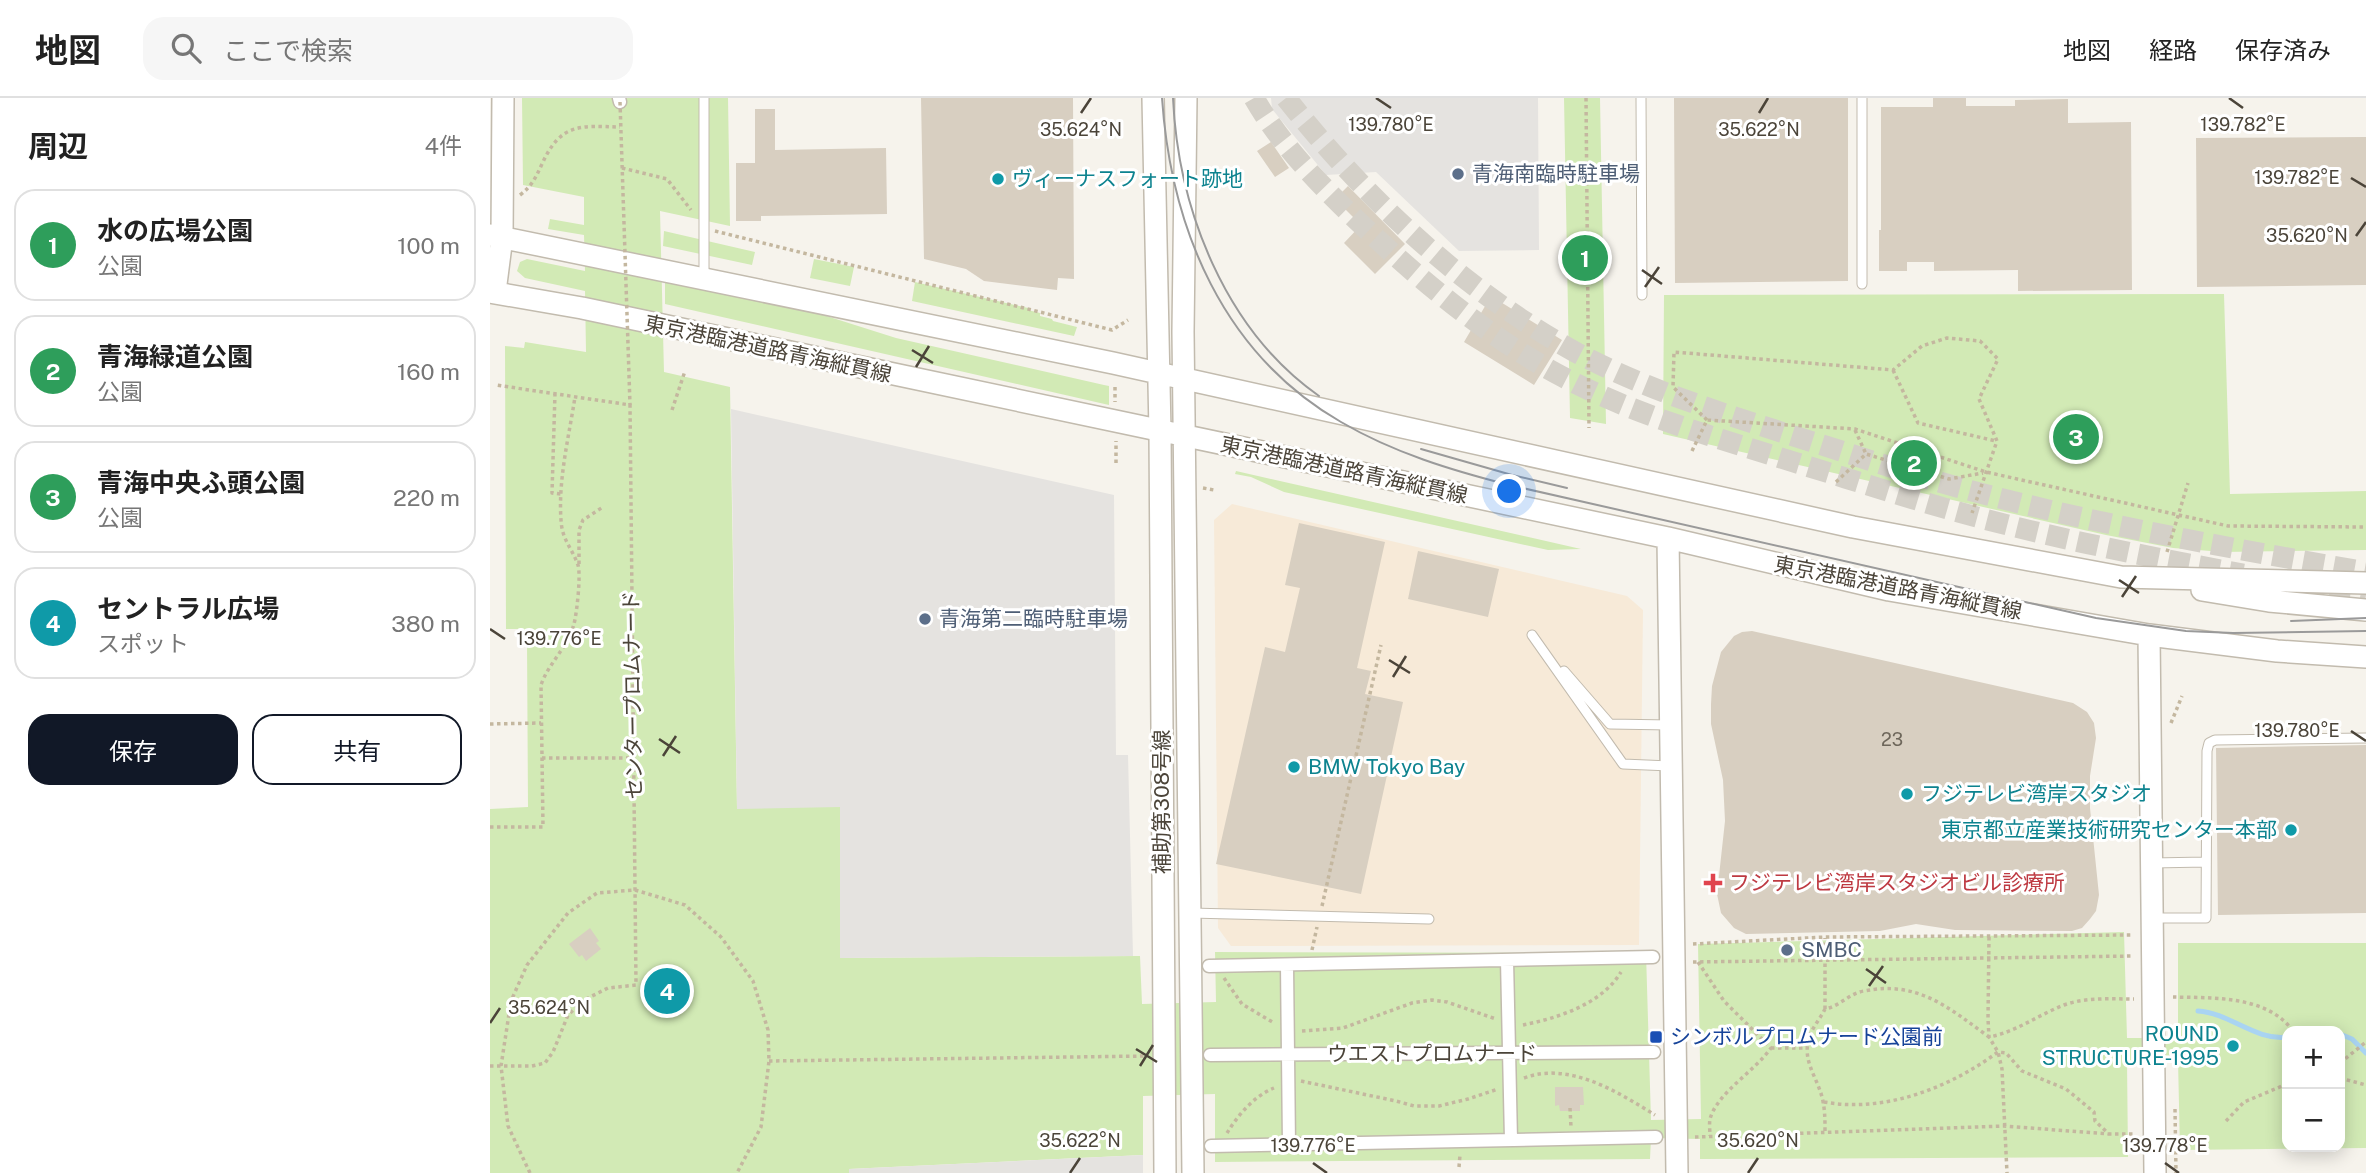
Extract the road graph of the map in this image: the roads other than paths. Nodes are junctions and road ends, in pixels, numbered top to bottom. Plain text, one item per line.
1 (503, 98) edge
2 (704, 98) edge
3 (1153, 98) edge
4 (1186, 98) edge
5 (1641, 98) edge
6 (1862, 98) edge
7 (496, 236) edge
8 (490, 261) edge
9 (704, 279) junction
10 (1862, 284) dead end
11 (492, 292) edge
12 (1642, 295) dead end
13 (1158, 373) junction
14 (1184, 379) junction
15 (1160, 431) junction
16 (1186, 436) junction
17 (1668, 538) junction
18 (2121, 577) junction
19 (2366, 583) edge
20 (2366, 610) edge
21 (2149, 635) junction
22 (2366, 657) edge
23 (1670, 725) junction
24 (2366, 738) edge
25 (1671, 766) junction
26 (2206, 862) junction
27 (2152, 863) junction
28 (1190, 913) junction
29 (2152, 918) junction
30 (1429, 919) dead end
31 (1653, 957) dead end
32 (1507, 960) junction
33 (1287, 965) junction
34 (1215, 966) road end
35 (1654, 1052) dead end
36 (1509, 1053) junction
37 (1210, 1055) dead end
38 (1288, 1055) junction
39 (1656, 1137) dead end
40 (1511, 1140) junction
41 (1289, 1145) junction
42 (1218, 1146) road end
43 (1165, 1173) edge
44 (1193, 1173) edge
45 (1677, 1173) edge
46 (2155, 1173) edge

1 - 7 street
2 - 9 lane
3 - 13 street, 補助第308号線
4 - 14 street, 補助第308号線
5 - 12 lane
6 - 10 lane
7 - 9 street
7 - 11 street
8 - 11 street
9 - 13 street
11 - 15 street, 東京港臨港道路青海縦貫線
13 - 14 street
13 - 15 street, 補助第308号線
14 - 16 street, 補助第308号線
14 - 18 street
15 - 16 street, 東京港臨港道路青海縦貫線
15 - 43 street, 補助第308号線
16 - 17 street, 東京港臨港道路青海縦貫線
16 - 28 street, 補助第308号線
17 - 21 street, 東京港臨港道路青海縦貫線
17 - 23 street
18 - 19 street
18 - 20 street
21 - 22 street, 東京港臨港道路青海縦貫線
21 - 27 street
23 - 25 street
23 - 25 lane
24 - 26 lane
25 - 45 street
26 - 27 lane
26 - 29 lane
27 - 29 street
28 - 30 lane
28 - 44 street, 補助第308号線
29 - 46 street
31 - 32 street
32 - 33 street
32 - 36 street
33 - 34 street
33 - 38 street
35 - 36 street, ウエストプロムナード
36 - 38 street, ウエストプロムナード
36 - 40 street
37 - 38 street, ウエストプロムナード
38 - 41 street
39 - 40 street
40 - 41 street
41 - 42 street

